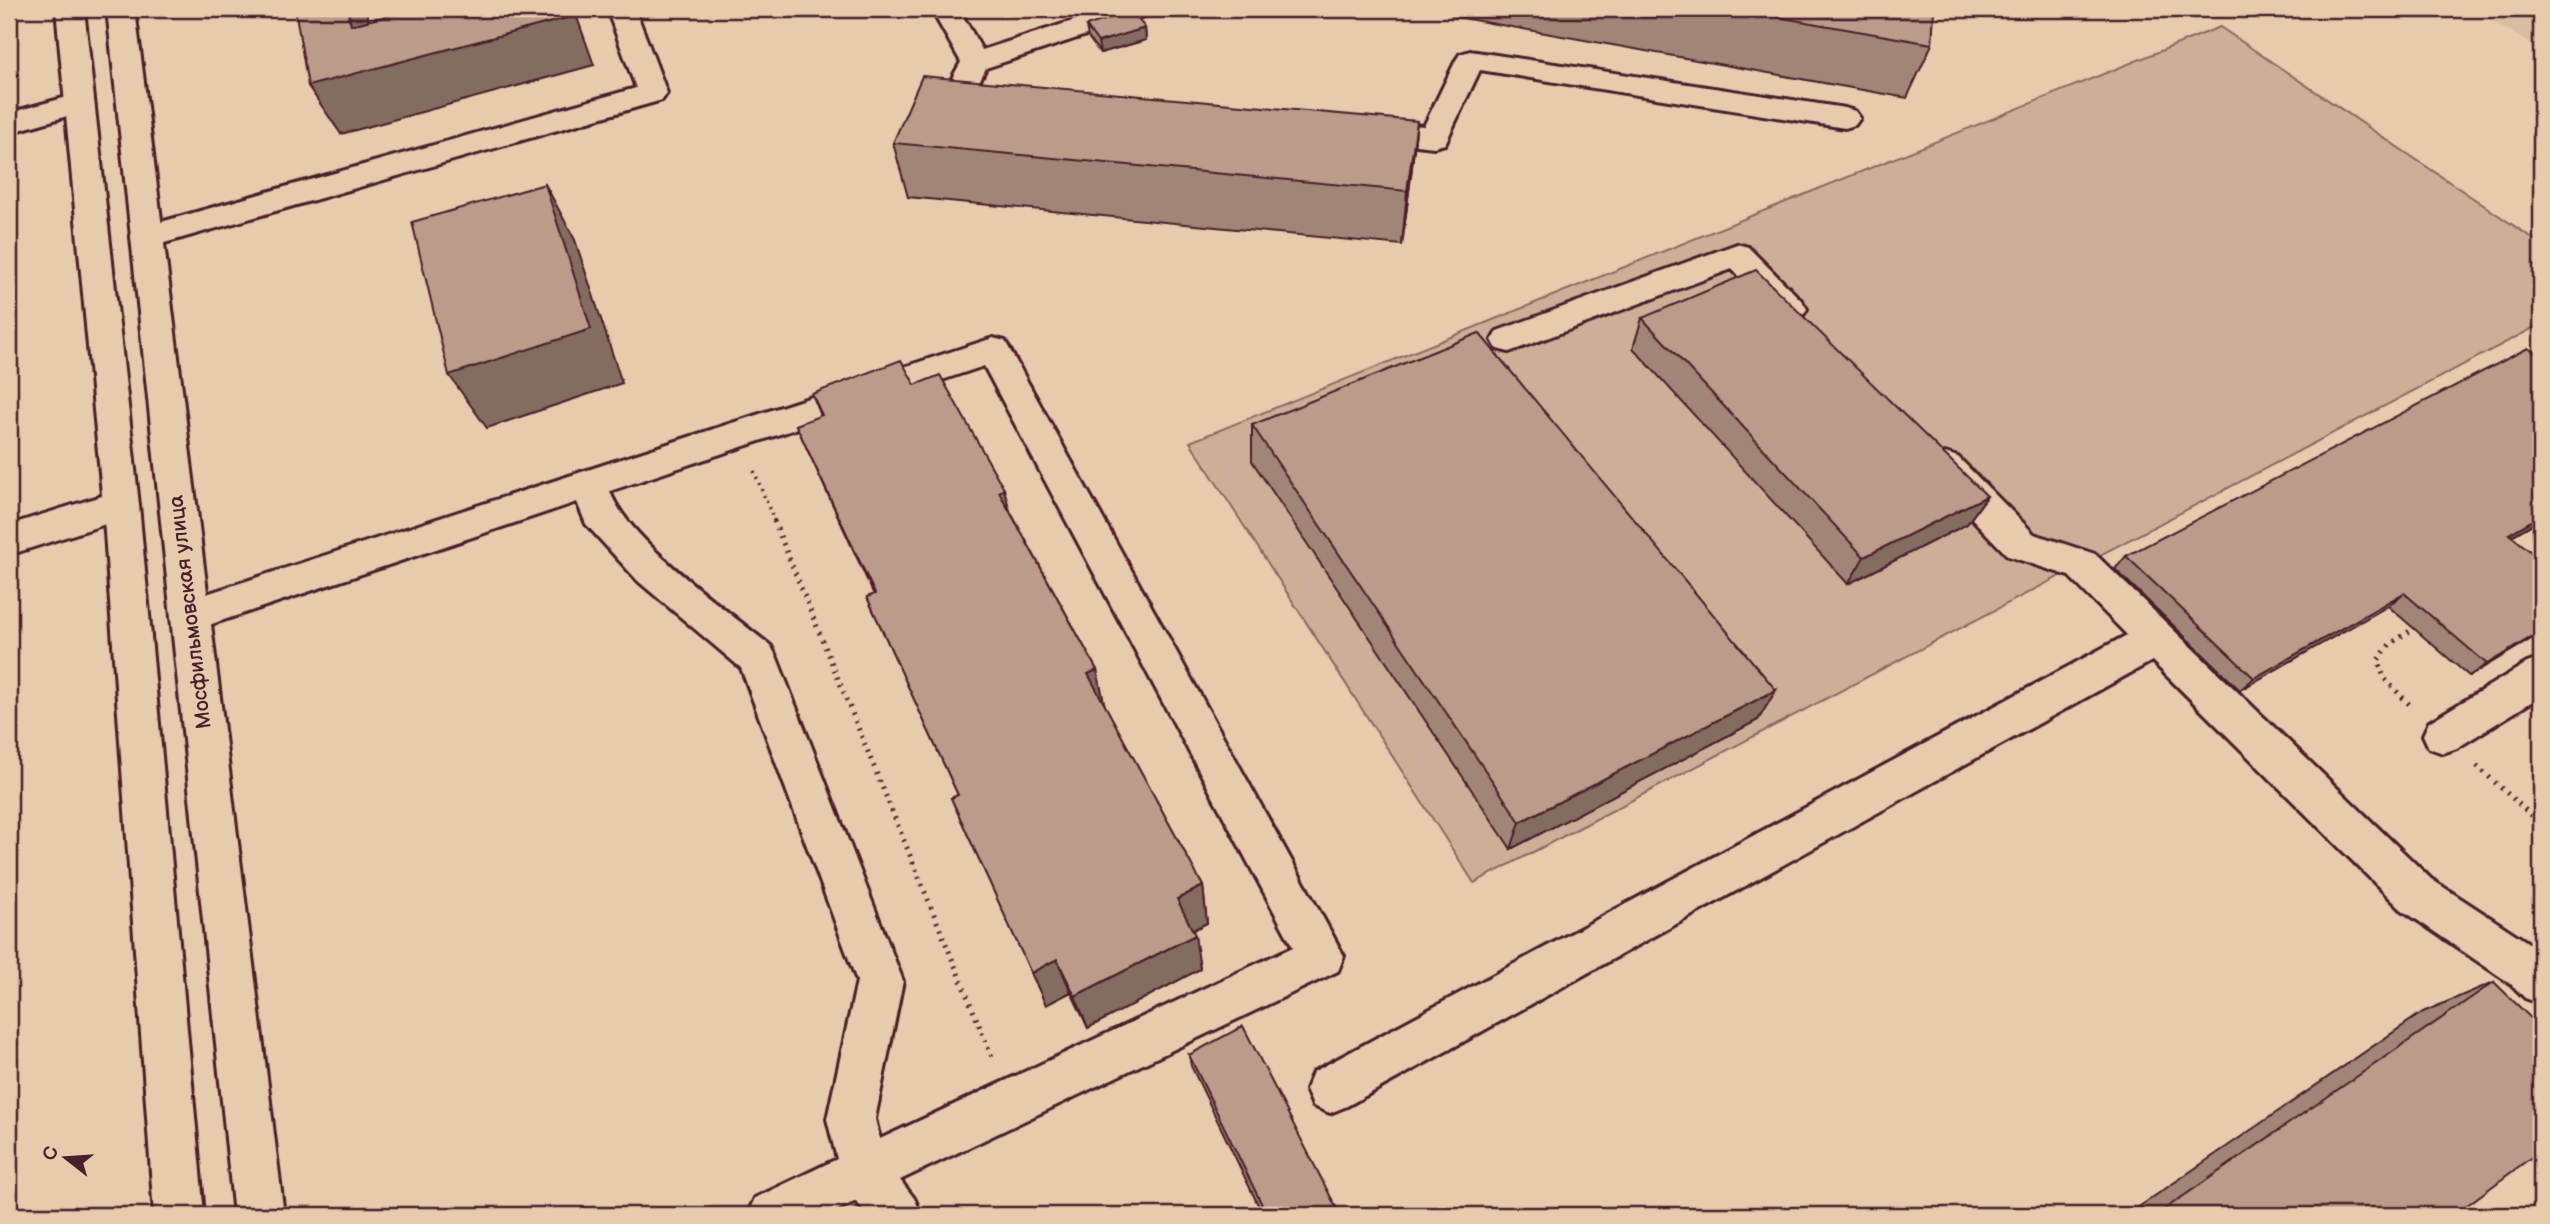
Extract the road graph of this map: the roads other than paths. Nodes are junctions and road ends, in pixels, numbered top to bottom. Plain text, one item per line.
1 (70, 9) edge
2 (121, 9) edge
3 (621, 9) edge
4 (945, 9) edge
5 (1137, 9) edge
6 (975, 61) junction
7 (1025, 102) edge
8 (78, 103) junction
9 (1845, 118) dead end
10 (9, 123) edge
11 (1339, 129) edge
12 (147, 237) junction
13 (1815, 335) edge
14 (1509, 340) dead end
15 (1923, 445) edge
16 (589, 484) junction
17 (121, 505) junction
18 (9, 540) edge
19 (191, 615) junction
20 (2156, 639) junction
21 (2541, 675) edge
22 (2443, 735) dead end
23 (2541, 982) edge
24 (1330, 1089) dead end
25 (864, 1172) junction
26 (179, 1215) edge
27 (260, 1215) edge
28 (772, 1215) edge
29 (897, 1215) edge

1 - 8 main road
2 - 12 main road, Мосфильмовская улица
3 - 12 main road
4 - 6 main road
5 - 6 main road
6 - 7 main road
8 - 10 main road
8 - 17 main road
9 - 11 main road
12 - 19 main road, Мосфильмовская улица
13 - 14 main road
15 - 20 main road
16 - 19 main road
16 - 25 main road
16 - 25 main road
17 - 18 main road
17 - 26 main road
19 - 27 main road, Мосфильмовская улица
20 - 23 main road
20 - 24 main road
21 - 22 main road
25 - 28 main road
25 - 29 main road

